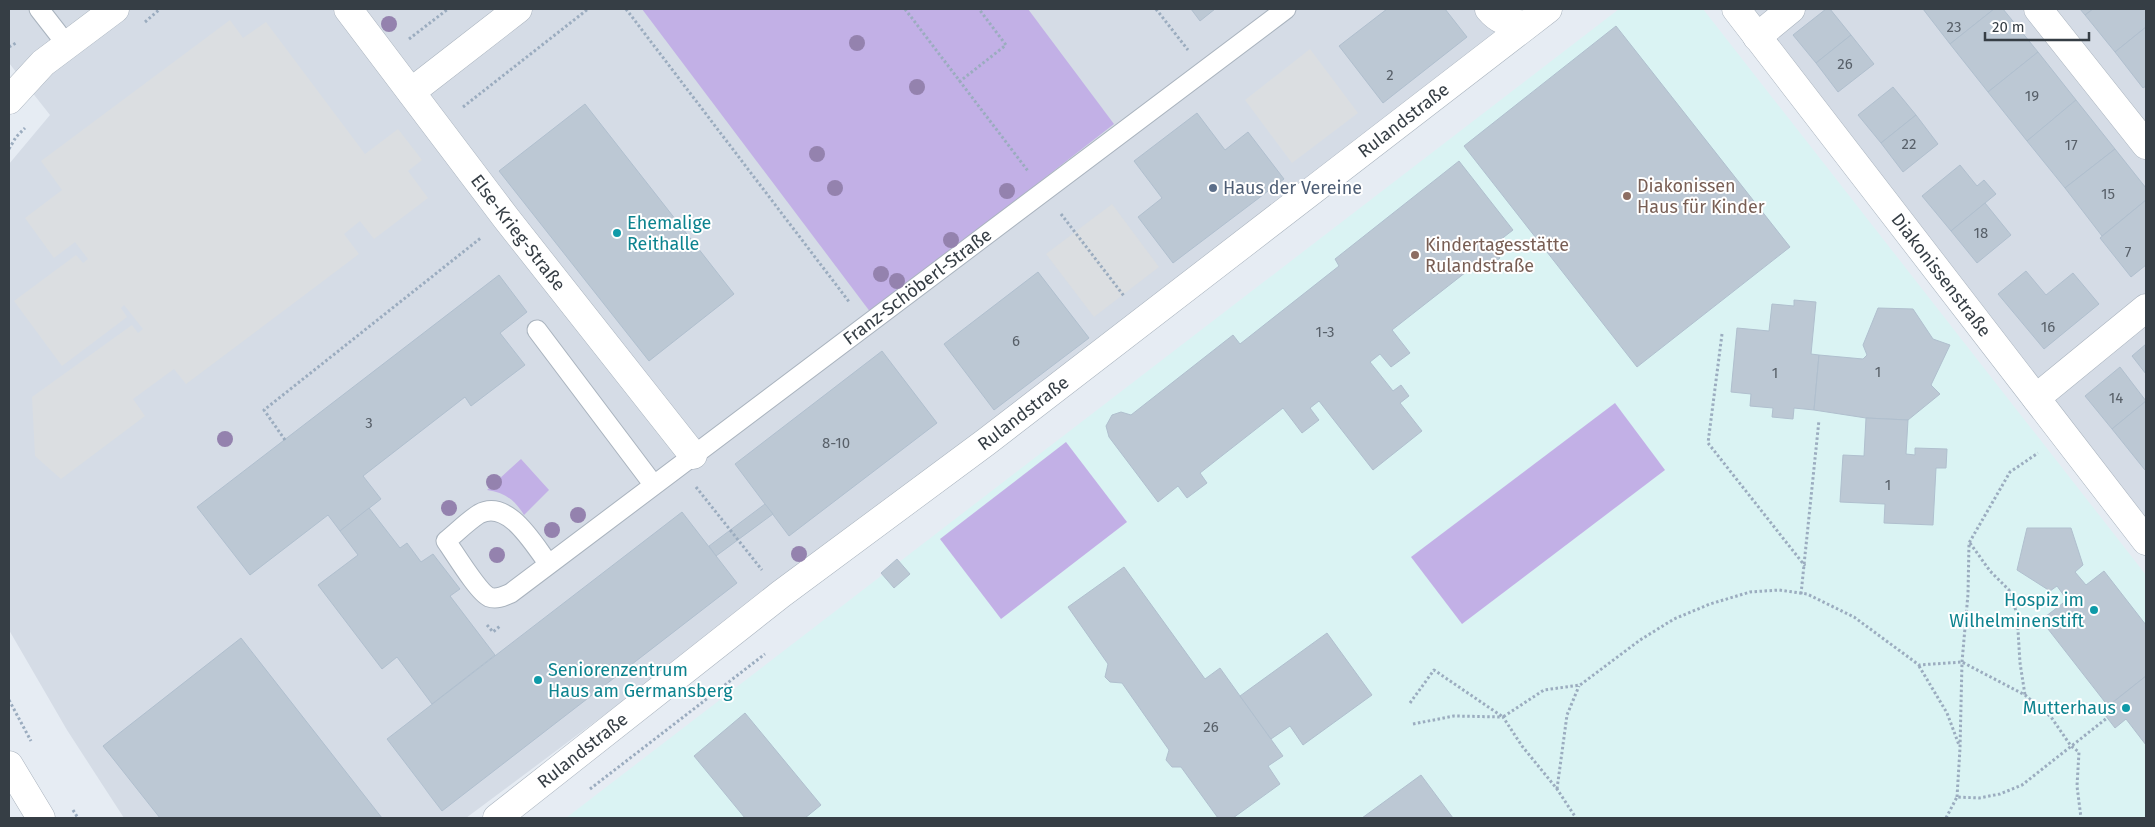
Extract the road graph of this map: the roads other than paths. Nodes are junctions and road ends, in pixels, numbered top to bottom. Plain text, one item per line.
1 (40, 9) edge
2 (115, 9) edge
3 (348, 9) edge
4 (518, 9) edge
5 (1286, 9) edge
6 (1489, 9) edge
7 (1736, 9) edge
8 (1791, 9) edge
9 (2038, 9) edge
10 (1537, 16) edge
11 (1757, 37) junction
12 (67, 45) junction
13 (43, 63) junction
14 (9, 79) edge
15 (411, 92) junction
16 (9, 100) edge
17 (2146, 145) edge
18 (2146, 308) edge
19 (537, 330) dead end
20 (2036, 398) junction
21 (692, 455) junction
22 (654, 484) junction
23 (2146, 541) edge
24 (548, 563) junction
25 (9, 765) edge
26 (41, 818) edge
27 (497, 818) edge

1 - 12 lane
2 - 12 street
3 - 15 street, Else-Krieg-Straße
4 - 15 street
5 - 21 lane, Franz-Schöberl-Straße
6 - 10 street
7 - 11 street, Diakonissenstraße
8 - 11 street
9 - 17 street
10 - 27 street, Rulandstraße
11 - 20 street, Diakonissenstraße
12 - 13 street
13 - 14 street
13 - 16 street
15 - 21 street, Else-Krieg-Straße
18 - 20 street
19 - 22 lane
20 - 23 street, Diakonissenstraße
21 - 22 lane, Franz-Schöberl-Straße
22 - 24 lane, Franz-Schöberl-Straße
24 - 24 lane, Franz-Schöberl-Straße
25 - 26 street

